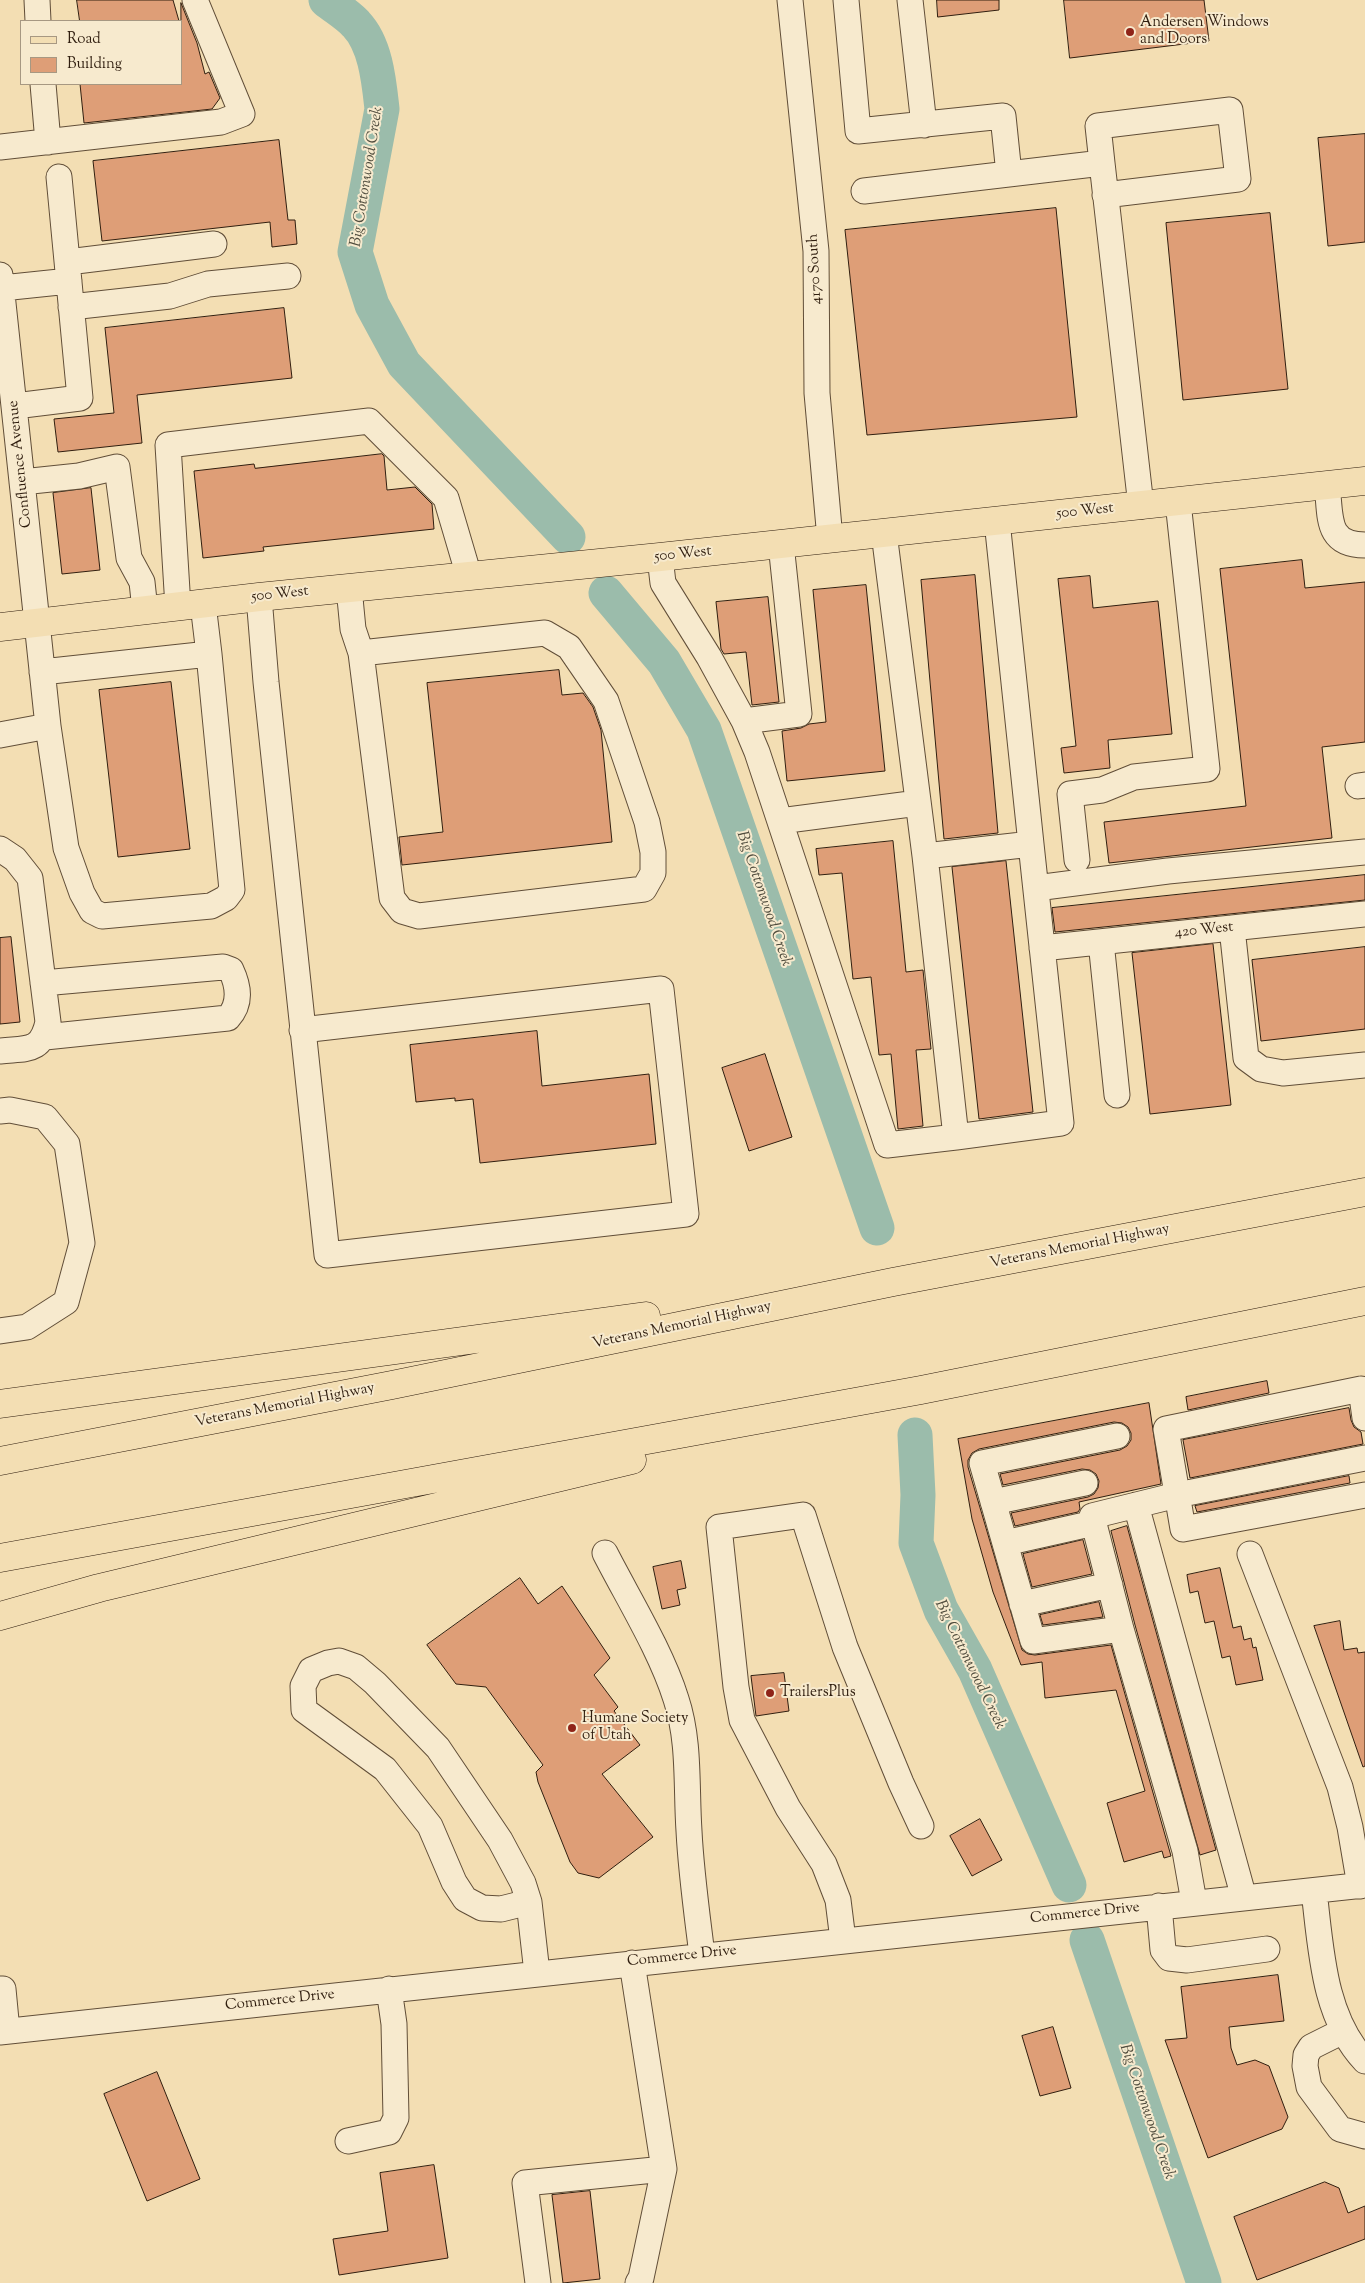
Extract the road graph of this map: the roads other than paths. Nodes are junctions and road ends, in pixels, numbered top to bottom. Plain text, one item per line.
1 (37, 0) edge
2 (195, 0) edge
3 (790, 0) edge
4 (846, 0) edge
5 (910, 0) edge
6 (38, 20) edge
7 (44, 85) edge
8 (924, 125) junction
9 (48, 142) junction
10 (0, 147) edge
11 (1102, 163) junction
12 (1009, 174) junction
13 (59, 177) dead end
14 (864, 191) dead end
15 (1104, 195) junction
16 (214, 244) dead end
17 (68, 272) junction
18 (288, 276) dead end
19 (1, 282) edge
20 (71, 307) junction
21 (6, 376) edge
22 (15, 406) junction
23 (1365, 481) edge
24 (22, 482) junction
25 (1327, 485) junction
26 (1178, 502) junction
27 (1141, 506) junction
28 (996, 521) junction
29 (884, 533) junction
30 (830, 539) junction
31 (782, 544) junction
32 (1365, 545) edge
33 (660, 557) junction
34 (469, 576) junction
35 (349, 588) junction
36 (259, 598) junction
37 (190, 605) junction
38 (145, 610) junction
39 (37, 623) junction
40 (0, 627) edge
41 (209, 654) junction
42 (361, 654) junction
43 (42, 672) junction
44 (744, 721) junction
45 (48, 726) junction
46 (0, 735) edge
47 (918, 803) junction
48 (780, 821) junction
49 (1031, 844) junction
50 (0, 848) edge
51 (1365, 852) edge
52 (924, 856) junction
53 (1077, 860) dead end
54 (1036, 888) junction
55 (1365, 914) edge
56 (1232, 928) junction
57 (1100, 942) junction
58 (1042, 948) junction
59 (43, 983) junction
60 (302, 1030) junction
61 (45, 1036) junction
62 (0, 1051) edge
63 (1365, 1065) edge
64 (1117, 1095) dead end
65 (0, 1110) edge
66 (956, 1137) junction
67 (1365, 1192) edge
68 (892, 1282) junction
69 (1365, 1301) edge
70 (0, 1331) edge
71 (921, 1390) junction
72 (0, 1404) edge
73 (1365, 1418) edge
74 (1117, 1436) dead end
75 (1077, 1444) junction
76 (1365, 1458) edge
77 (0, 1461) edge
78 (1085, 1483) junction
79 (1177, 1495) junction
80 (1365, 1495) edge
81 (993, 1502) junction
82 (1136, 1505) junction
83 (1093, 1520) junction
84 (1005, 1543) junction
85 (605, 1552) dead end
86 (1250, 1554) dead end
87 (0, 1558) edge
88 (1110, 1585) junction
89 (1022, 1604) junction
90 (0, 1616) edge
91 (1121, 1629) junction
92 (921, 1826) dead end
93 (1363, 1885) edge
94 (1314, 1891) junction
95 (1244, 1898) junction
96 (529, 1902) junction
97 (1194, 1902) junction
98 (1159, 1906) junction
99 (843, 1940) junction
100 (1267, 1949) dead end
101 (702, 1955) junction
102 (632, 1963) junction
103 (537, 1973) junction
104 (0, 1989) edge
105 (389, 1989) junction
106 (1344, 2031) junction
107 (4, 2032) edge
108 (1365, 2061) edge
109 (1365, 2136) edge
110 (348, 2141) dead end
111 (664, 2169) junction
112 (538, 2283) edge
113 (638, 2283) edge

1 - 6 street
2 - 9 street
3 - 30 street, 4170 South
4 - 8 street
5 - 8 street
7 - 9 street
8 - 12 street
9 - 10 street
11 - 12 street
11 - 15 street
11 - 15 street
12 - 14 street
13 - 17 street
15 - 27 street
16 - 17 street
17 - 19 street
17 - 20 street
18 - 20 street
19 - 21 street, Confluence Avenue
20 - 22 street
21 - 22 street, Confluence Avenue
22 - 24 street, Confluence Avenue
23 - 25 main road, 500 West
24 - 38 street
24 - 39 street, Confluence Avenue
25 - 26 main road, 500 West
25 - 32 street
26 - 27 main road, 500 West
26 - 53 street
27 - 28 main road, 500 West
28 - 29 main road, 500 West
28 - 49 street
29 - 30 main road, 500 West
29 - 47 street
30 - 31 main road, 500 West
31 - 33 main road, 500 West
31 - 44 street
33 - 34 main road, 500 West
33 - 44 street
34 - 35 main road, 500 West
34 - 37 street
35 - 36 main road, 500 West
35 - 42 street
36 - 37 main road, 500 West
36 - 60 street
37 - 38 main road, 500 West
37 - 41 street
38 - 39 main road, 500 West
39 - 40 main road, 500 West
39 - 43 street, Confluence Avenue
41 - 43 street
41 - 45 street, Confluence Avenue
42 - 42 street
43 - 45 street, Confluence Avenue
44 - 48 street
45 - 46 street
47 - 48 street
47 - 52 street
48 - 66 street
49 - 52 street
49 - 54 street
50 - 59 street
51 - 54 street
52 - 66 street
54 - 58 street
55 - 56 street, 420 West
56 - 57 street, 420 West
56 - 63 street
57 - 58 street, 420 West
57 - 64 street
58 - 66 street
59 - 61 street
59 - 61 street
60 - 60 street
61 - 62 street
65 - 70 street
67 - 68 main road, Veterans Memorial Highway
68 - 72 main road
68 - 77 main road, Veterans Memorial Highway
69 - 71 main road
71 - 87 main road
71 - 90 main road
73 - 79 street
74 - 75 street
75 - 78 street
75 - 81 street
76 - 79 street
78 - 81 street
78 - 83 street
79 - 80 street
79 - 82 street
81 - 84 street
82 - 83 street
82 - 95 street
83 - 84 street
83 - 88 street
84 - 89 street
85 - 101 street
86 - 93 street
88 - 89 street
88 - 91 street
89 - 91 street
91 - 97 street
92 - 99 street
93 - 94 street, Commerce Drive
94 - 95 street, Commerce Drive
94 - 106 street
95 - 97 street, Commerce Drive
96 - 96 street
96 - 103 street
97 - 98 street, Commerce Drive
98 - 99 street, Commerce Drive
98 - 100 street
99 - 101 street, Commerce Drive
101 - 102 street, Commerce Drive
102 - 103 street, Commerce Drive
102 - 111 street
103 - 105 street, Commerce Drive
104 - 107 street
105 - 107 street, Commerce Drive
105 - 110 street
106 - 108 street
106 - 109 street
111 - 112 street
111 - 113 street

